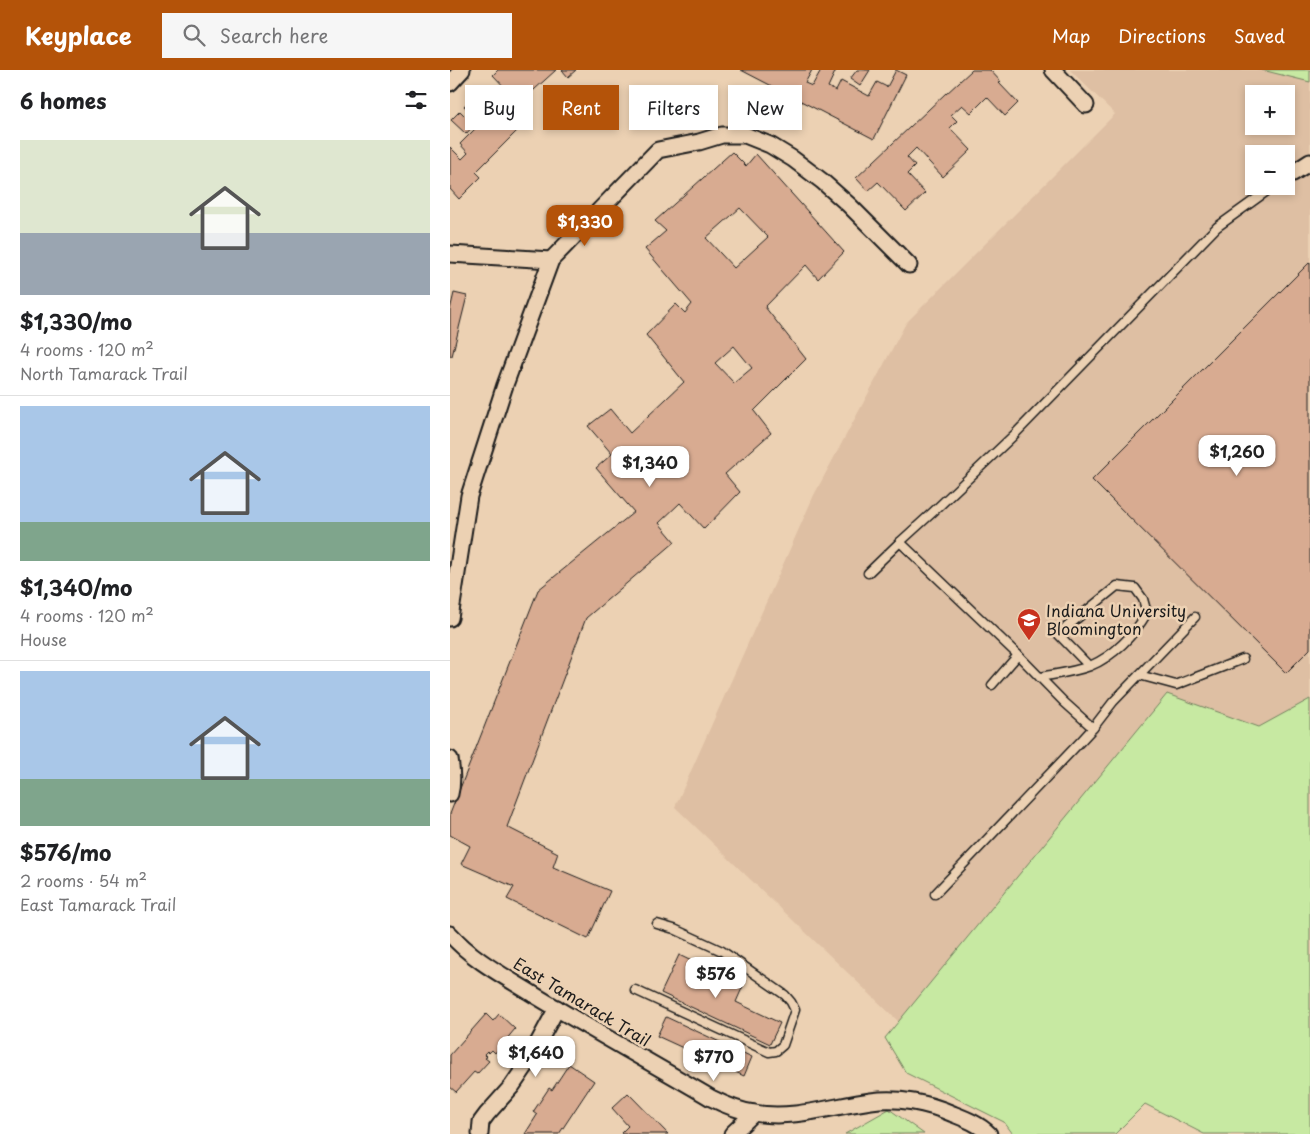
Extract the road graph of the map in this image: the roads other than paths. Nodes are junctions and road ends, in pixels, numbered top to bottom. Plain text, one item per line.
1 (462, 70) edge
2 (1053, 70) edge
3 (450, 83) edge
4 (1086, 105) dead end
5 (1310, 162) edge
6 (1295, 172) edge
7 (1262, 195) edge
8 (450, 254) edge
9 (551, 260) junction
10 (909, 265) dead end
11 (900, 542) junction
12 (868, 573) dead end
13 (1195, 617) dead end
14 (450, 618) edge
15 (1018, 655) junction
16 (1243, 659) dead end
17 (1089, 666) junction
18 (1139, 675) junction
19 (1040, 677) junction
20 (992, 685) dead end
21 (1093, 728) junction
22 (450, 759) edge
23 (450, 794) edge
24 (935, 894) dead end
25 (657, 924) dead end
26 (450, 934) edge
27 (635, 990) dead end
28 (557, 1008) junction
29 (754, 1113) junction
30 (480, 1134) edge
31 (732, 1134) edge
32 (989, 1134) edge

1 - 3 street
2 - 4 street
5 - 6 street
7 - 11 lane
8 - 9 street
9 - 10 street
9 - 14 street
11 - 12 lane
11 - 15 lane
13 - 18 lane
15 - 19 lane
15 - 20 lane
16 - 18 lane
17 - 17 lane
17 - 19 lane
18 - 21 lane
19 - 21 lane
21 - 24 lane
22 - 23 street
25 - 27 lane
26 - 28 street, East Tamarack Trail
28 - 29 street, East Tamarack Trail
28 - 30 street
29 - 31 street
29 - 32 street, East Tamarack Trail

